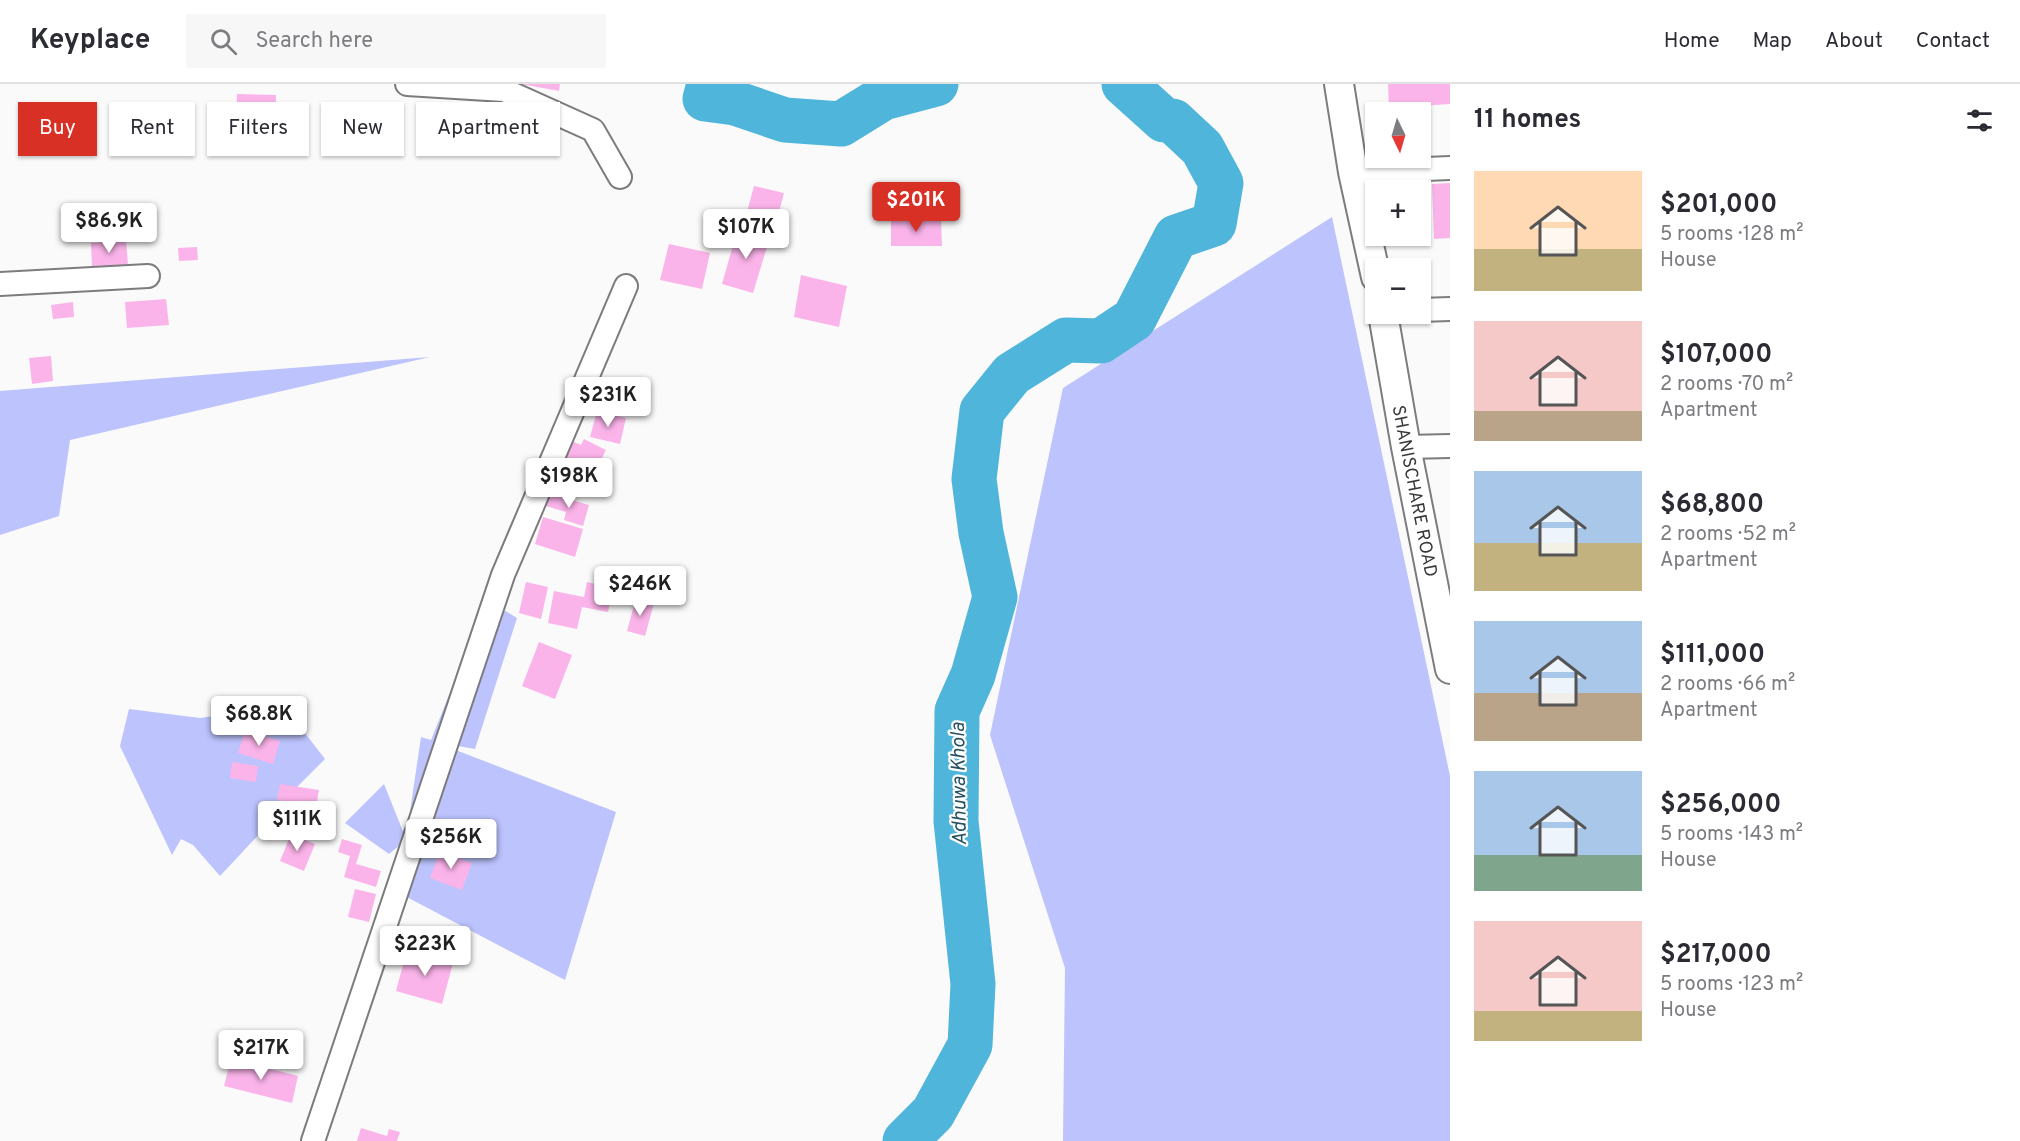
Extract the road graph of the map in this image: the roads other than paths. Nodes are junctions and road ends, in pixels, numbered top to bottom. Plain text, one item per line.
1 (407, 84) edge
2 (1339, 84) edge
3 (1450, 168) edge
4 (1353, 172) junction
5 (620, 177) dead end
6 (1372, 258) edge
7 (148, 276) dead end
8 (0, 284) edge
9 (626, 286) dead end
10 (1450, 309) edge
11 (1431, 310) edge
12 (1385, 324) edge
13 (1450, 446) edge
14 (1406, 447) junction
15 (1450, 669) edge
16 (313, 1141) edge

1 - 5 street
2 - 4 street
3 - 4 street
4 - 6 street
7 - 8 street
9 - 16 street
10 - 11 street
12 - 14 street, SHANISCHARE ROAD
13 - 14 street
14 - 15 street, SHANISCHARE ROAD

